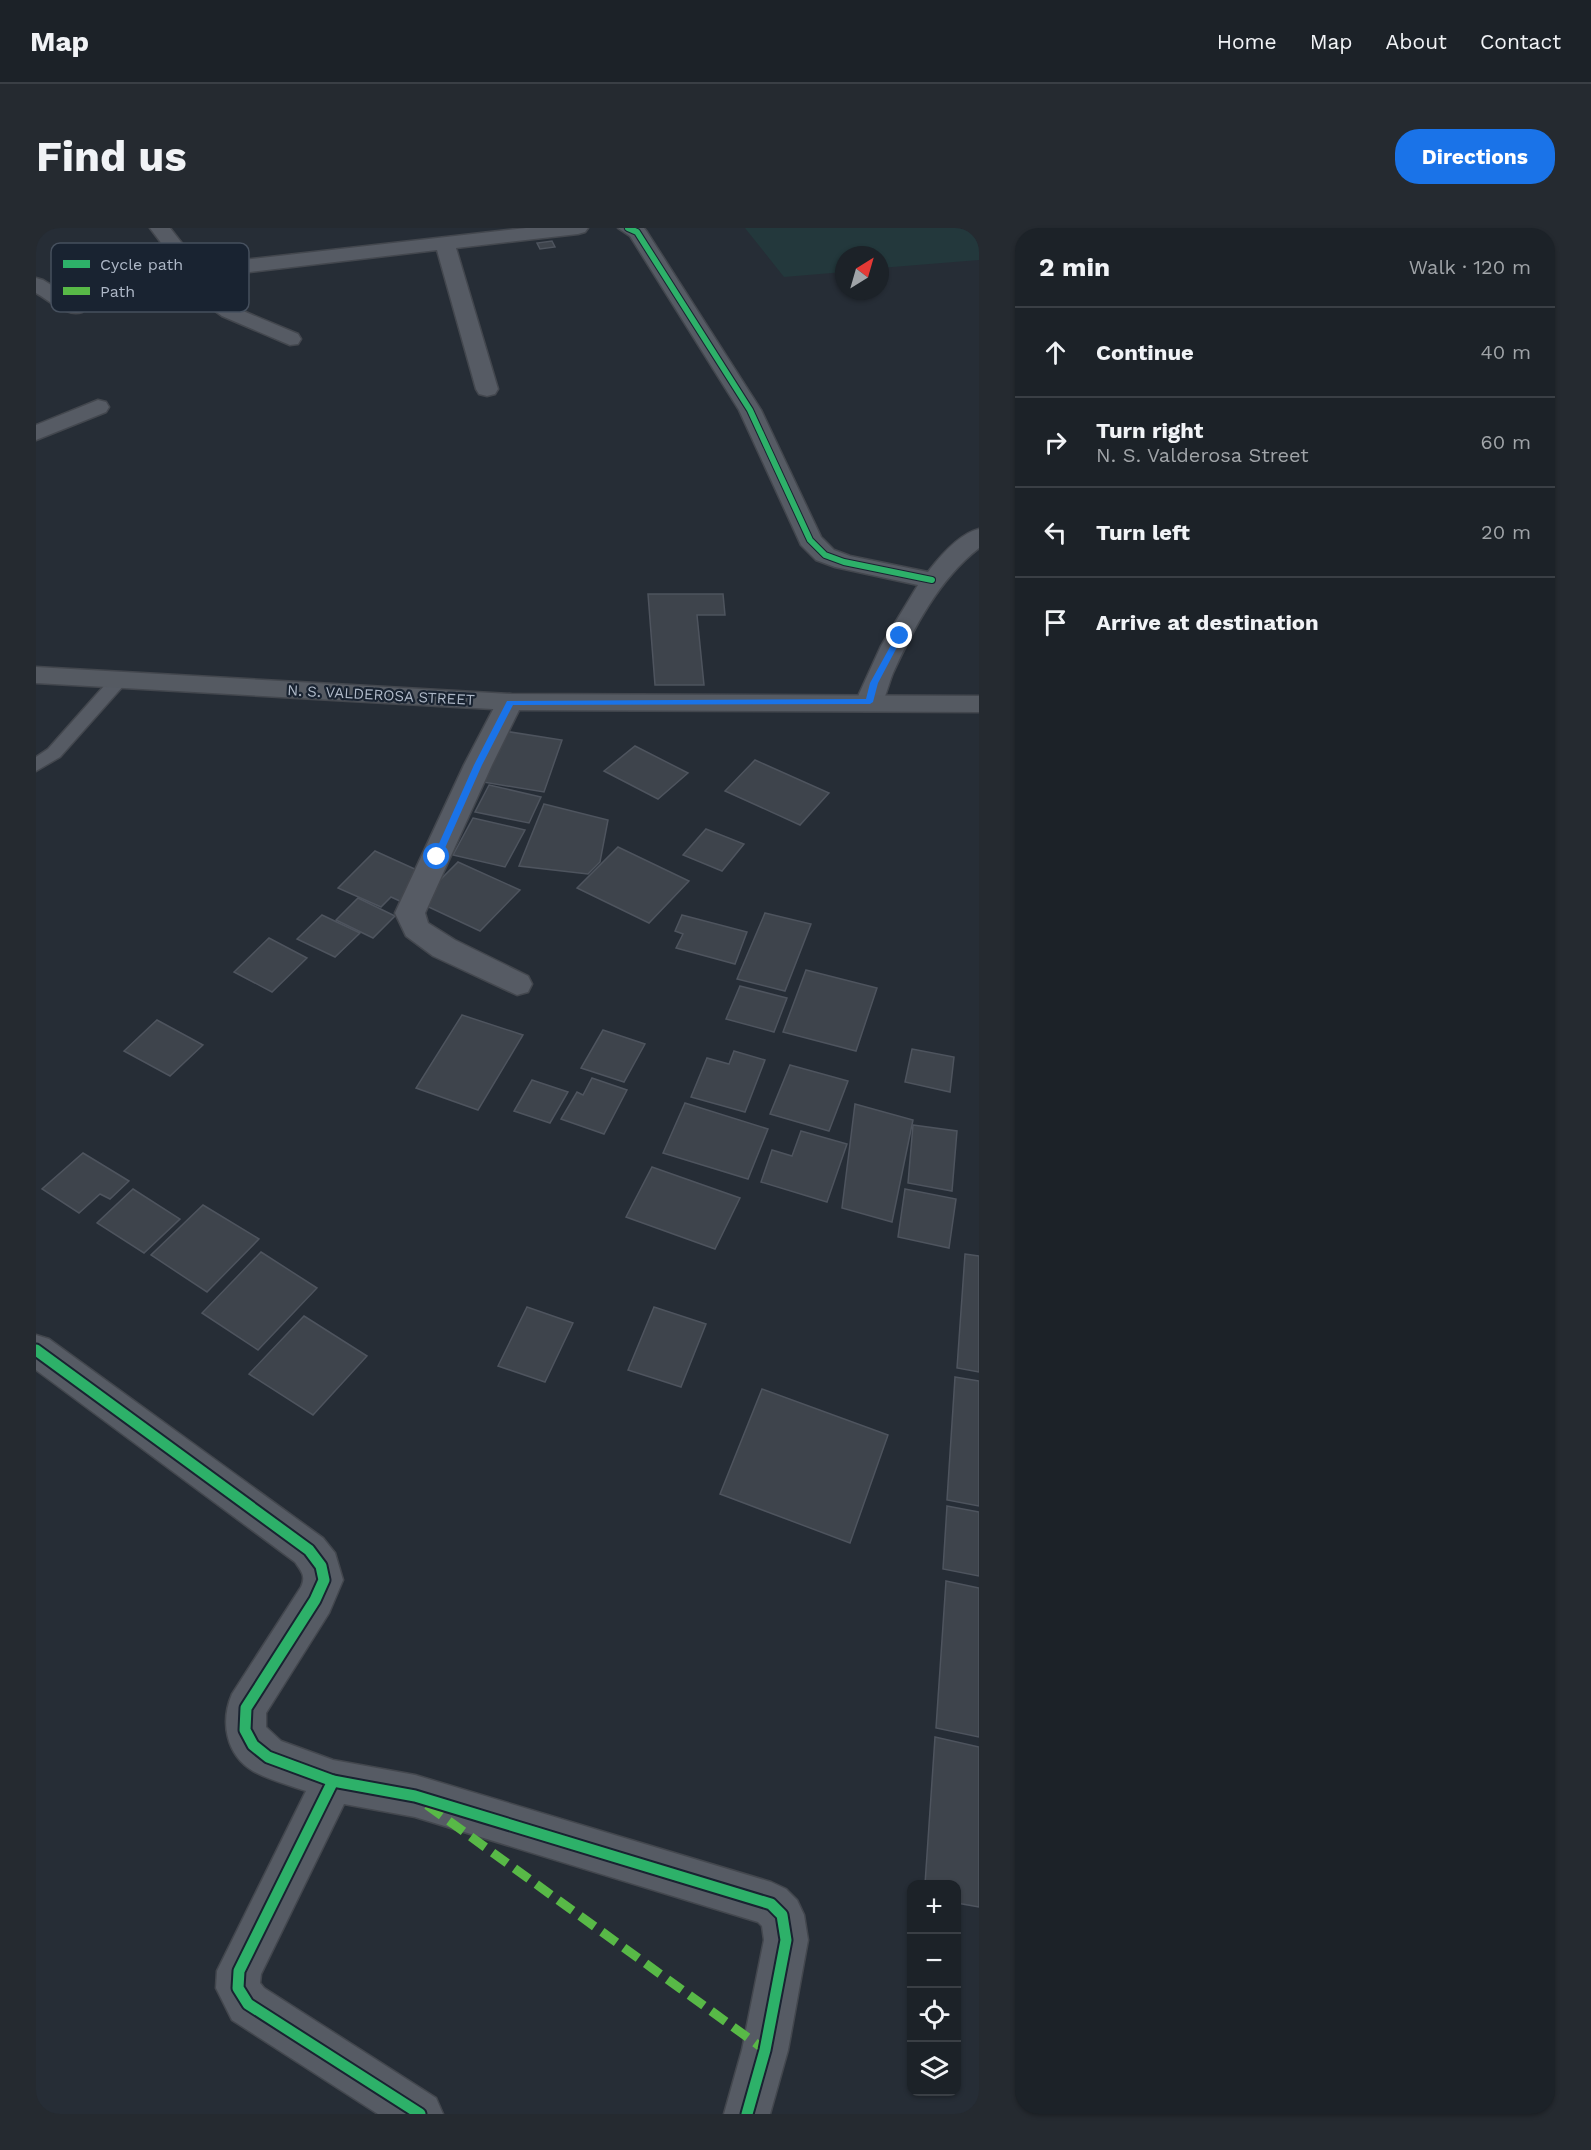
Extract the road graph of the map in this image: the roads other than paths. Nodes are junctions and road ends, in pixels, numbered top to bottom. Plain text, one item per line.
1 (160, 228) edge
2 (578, 228) edge
3 (628, 228) edge
4 (172, 243) edge
5 (445, 244) junction
6 (249, 266) edge
7 (36, 284) edge
8 (51, 293) edge
9 (51, 307) edge
10 (36, 310) edge
11 (230, 312) edge
12 (290, 339) dead end
13 (487, 388) dead end
14 (98, 407) dead end
15 (36, 433) edge
16 (979, 536) edge
17 (932, 580) junction
18 (36, 675) edge
19 (118, 681) junction
20 (510, 702) junction
21 (870, 702) junction
22 (979, 704) edge
23 (36, 765) edge
24 (517, 984) dead end
25 (36, 1350) edge
26 (333, 1781) junction
27 (420, 2114) edge
28 (747, 2114) edge

1 - 4 street
2 - 5 street
3 - 17 street
5 - 6 street
5 - 13 street
7 - 8 street
9 - 10 street
11 - 12 street
14 - 15 street
16 - 17 street
17 - 21 street
18 - 19 main road, N. S. VALDEROSA STREET
19 - 20 main road, N. S. VALDEROSA STREET
19 - 23 lane
20 - 21 main road, N. S. VALDEROSA STREET
20 - 24 street
21 - 22 main road, N. S. VALDEROSA STREET
25 - 26 street
26 - 27 street
26 - 28 street

